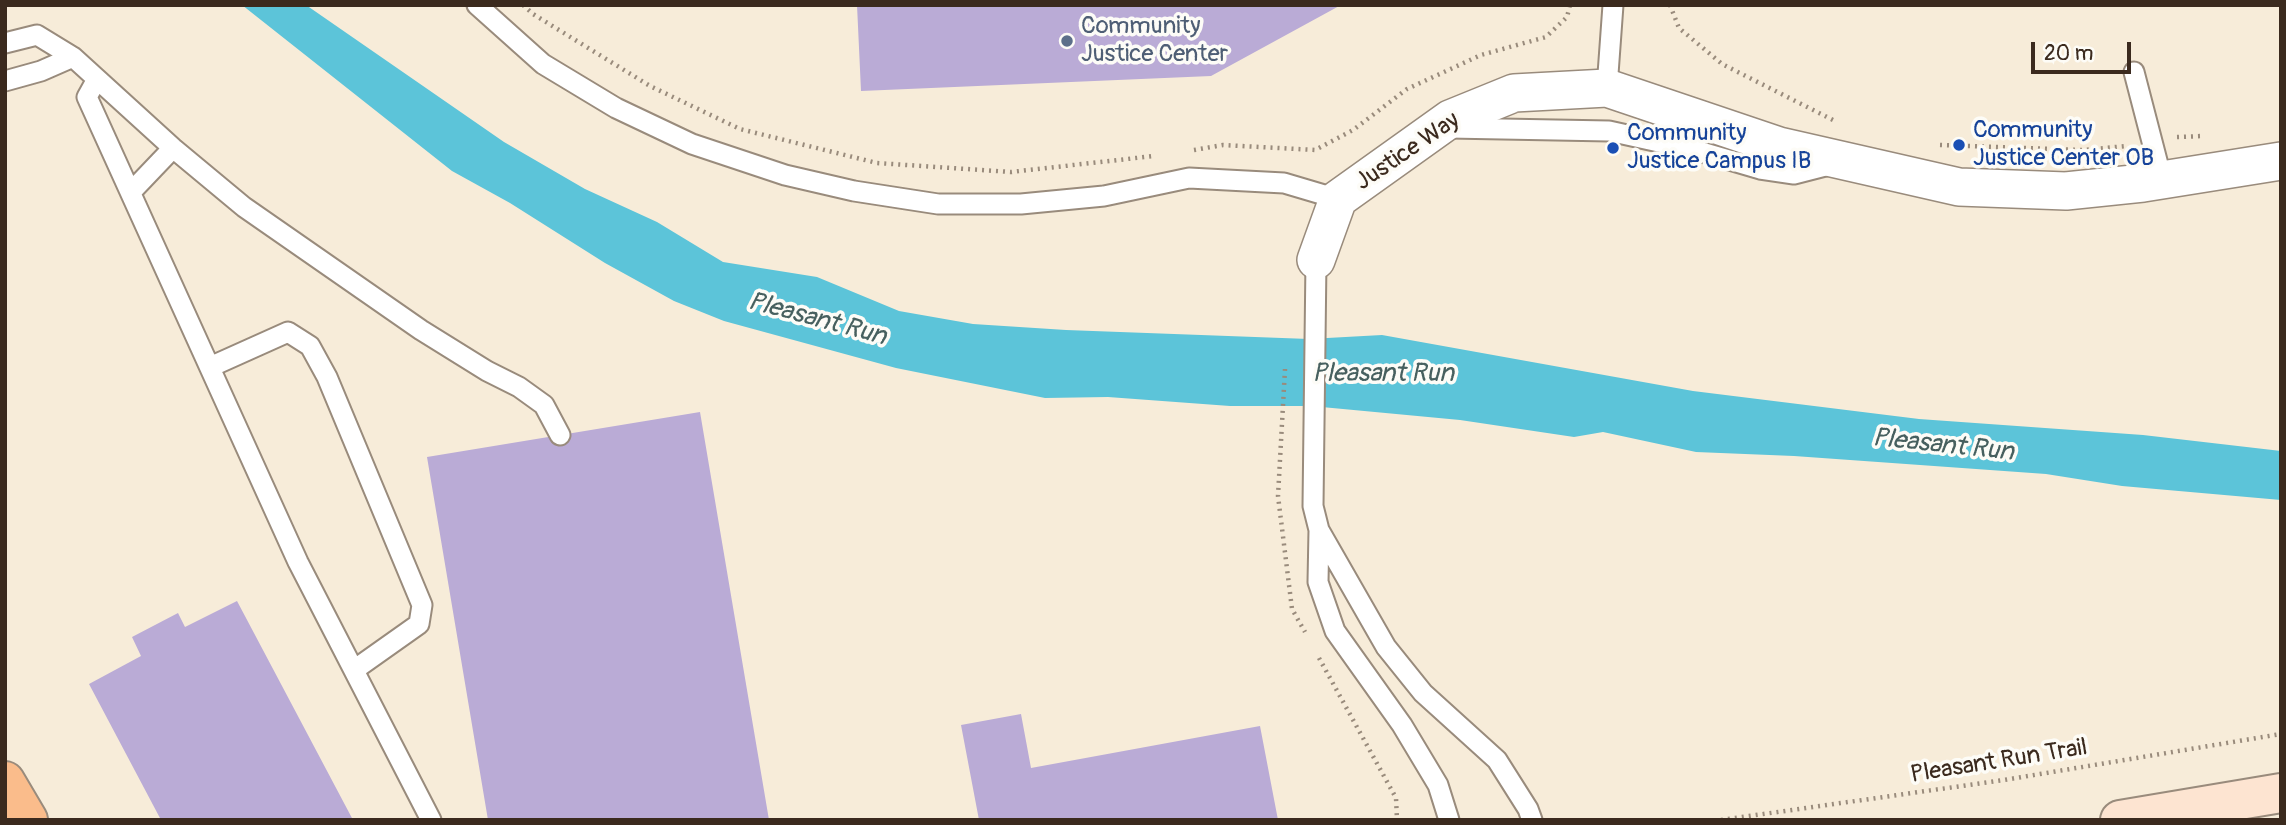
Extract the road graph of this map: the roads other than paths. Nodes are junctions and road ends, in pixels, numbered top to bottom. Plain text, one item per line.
1 (477, 5) edge
2 (1613, 5) edge
3 (5, 44) edge
4 (73, 57) junction
5 (2134, 72) dead end
6 (97, 79) junction
7 (5, 81) edge
8 (1607, 88) junction
9 (1438, 128) junction
10 (173, 148) junction
11 (1845, 161) junction
12 (2281, 161) edge
13 (2162, 180) junction
14 (131, 192) junction
15 (1338, 198) junction
16 (1316, 260) joint
17 (210, 366) junction
18 (560, 435) dead end
19 (1319, 530) junction
20 (354, 670) junction
21 (5, 781) edge
22 (2281, 793) edge
23 (28, 820) edge
24 (431, 820) edge
25 (1449, 820) edge
26 (1532, 820) edge
27 (2120, 820) edge

1 - 15 lane
2 - 8 lane
3 - 4 lane
4 - 6 lane
4 - 7 lane
5 - 13 lane
6 - 10 lane
6 - 14 lane
8 - 9 street, Justice Way
8 - 11 street, Justice Way
9 - 11 lane
9 - 15 street, Justice Way
10 - 14 lane
10 - 18 lane
11 - 13 street, Justice Way
12 - 13 street, Justice Way
14 - 17 lane
15 - 16 street, Justice Way
16 - 19 lane
17 - 20 lane
17 - 20 lane
19 - 25 lane
19 - 26 lane
20 - 24 lane
21 - 23 main road
22 - 27 street

